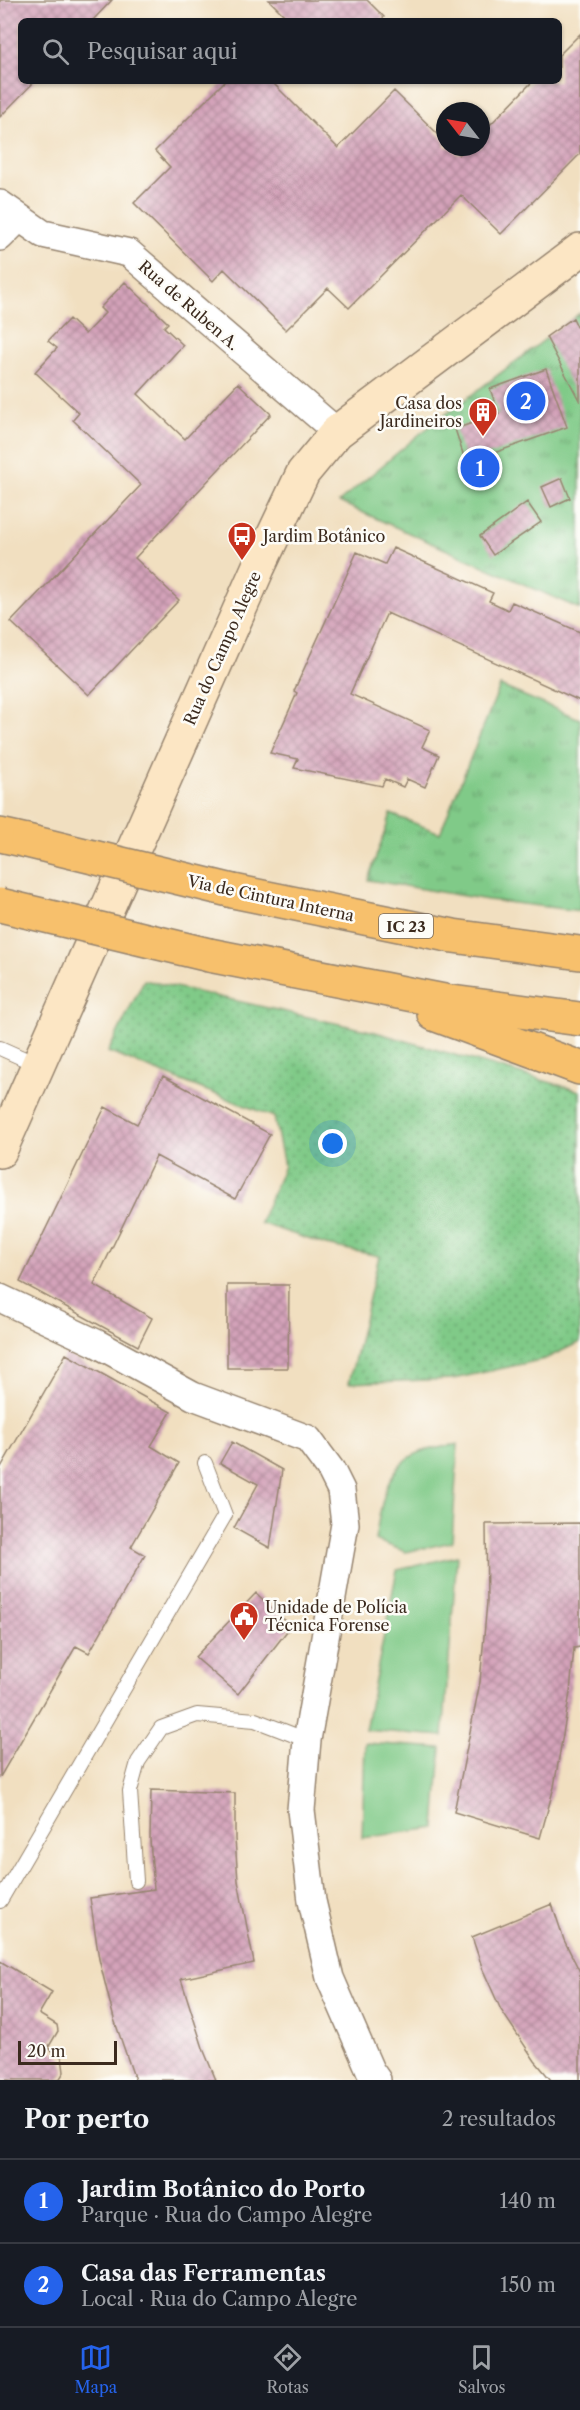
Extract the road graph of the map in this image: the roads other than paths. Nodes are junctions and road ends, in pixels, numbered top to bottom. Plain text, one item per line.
1 (9, 211) edge
2 (0, 237) edge
3 (580, 250) edge
4 (337, 432) junction
5 (13, 838) edge
6 (0, 905) edge
7 (580, 953) edge
8 (353, 985) junction
9 (580, 1019) edge
10 (0, 1048) edge
11 (38, 1065) junction
12 (580, 1068) edge
13 (0, 1150) edge
14 (0, 1298) edge
15 (205, 1462) dead end
16 (307, 1740) junction
17 (136, 1881) dead end
18 (0, 1901) edge
19 (377, 2080) edge

1 - 2 street, Rua de Ruben A.
1 - 4 street, Rua de Ruben A.
3 - 4 main road, Rua do Campo Alegre
4 - 11 main road, Rua do Campo Alegre
5 - 7 highway, Via de Cintura Interna / IC 23, bridge
6 - 8 highway, bridge
8 - 9 highway
8 - 12 highway
10 - 11 lane
11 - 13 main road, Rua do Campo Alegre
14 - 16 street
15 - 18 lane
16 - 17 lane
16 - 19 street

